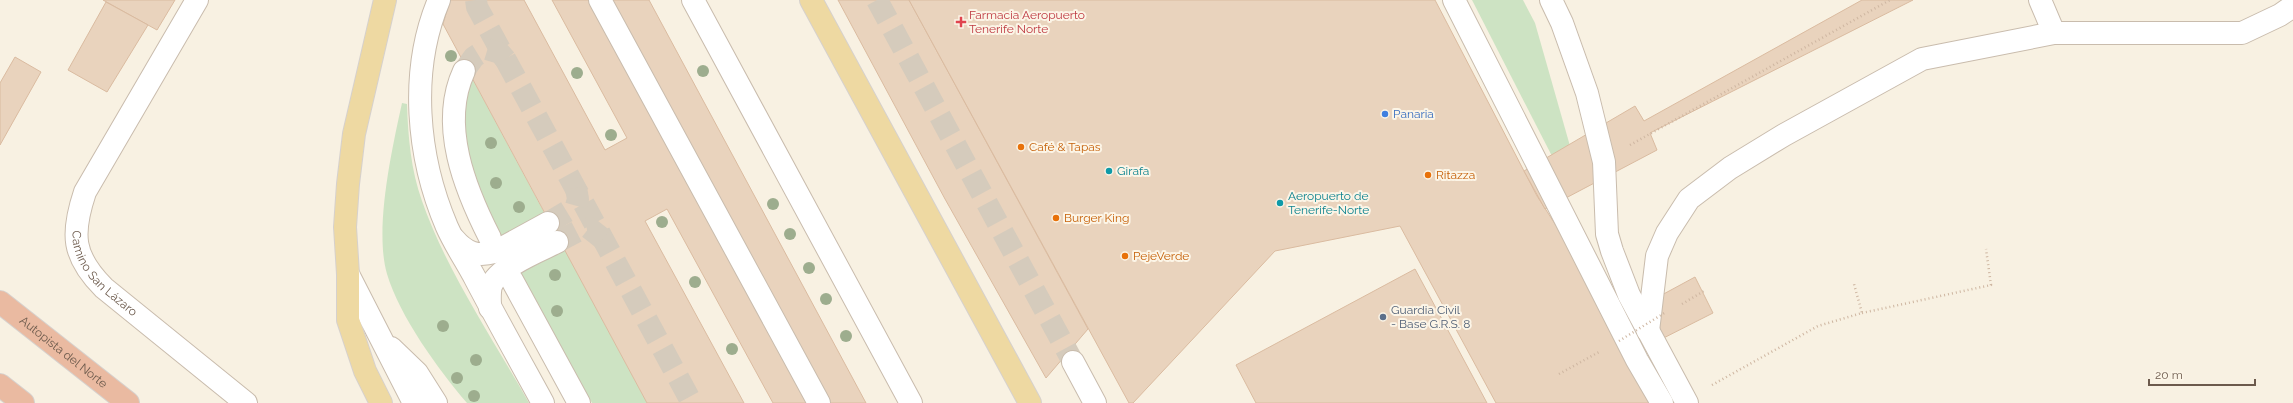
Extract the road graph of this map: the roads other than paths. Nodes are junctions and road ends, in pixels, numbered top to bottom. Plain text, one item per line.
1 (197, 0) edge
2 (385, 0) edge
3 (600, 0) edge
4 (693, 0) edge
5 (811, 0) edge
6 (1454, 0) edge
7 (1550, 0) edge
8 (2040, 0) edge
9 (438, 3) edge
10 (2293, 6) edge
11 (2054, 33) junction
12 (464, 71) tunnel mouth
13 (490, 238) dead end
14 (454, 239) junction
15 (348, 274) junction
16 (512, 280) dead end
17 (0, 302) edge
18 (490, 308) junction
19 (1648, 331) junction
20 (383, 340) junction
21 (1073, 362) tunnel mouth
22 (0, 385) edge
23 (1687, 402) edge
24 (23, 403) edge
25 (128, 403) edge
26 (246, 403) edge
27 (381, 403) edge
28 (414, 403) edge
29 (436, 403) edge
30 (543, 403) edge
31 (579, 403) edge
32 (819, 403) edge
33 (911, 403) edge
34 (1030, 403) edge
35 (1095, 403) edge
36 (1662, 403) edge

1 - 26 street, Camino San Lázaro
2 - 15 main road
3 - 32 street
4 - 33 street
5 - 34 main road
6 - 36 street
7 - 19 street
8 - 11 street
9 - 14 street
10 - 11 street
11 - 19 street
12 - 13 street
14 - 18 street
14 - 18 street
15 - 20 street
15 - 27 main road
16 - 31 street
17 - 25 highway, Autopista del Norte
18 - 30 street
19 - 23 street
20 - 28 street
20 - 29 street
21 - 35 street
22 - 24 highway

